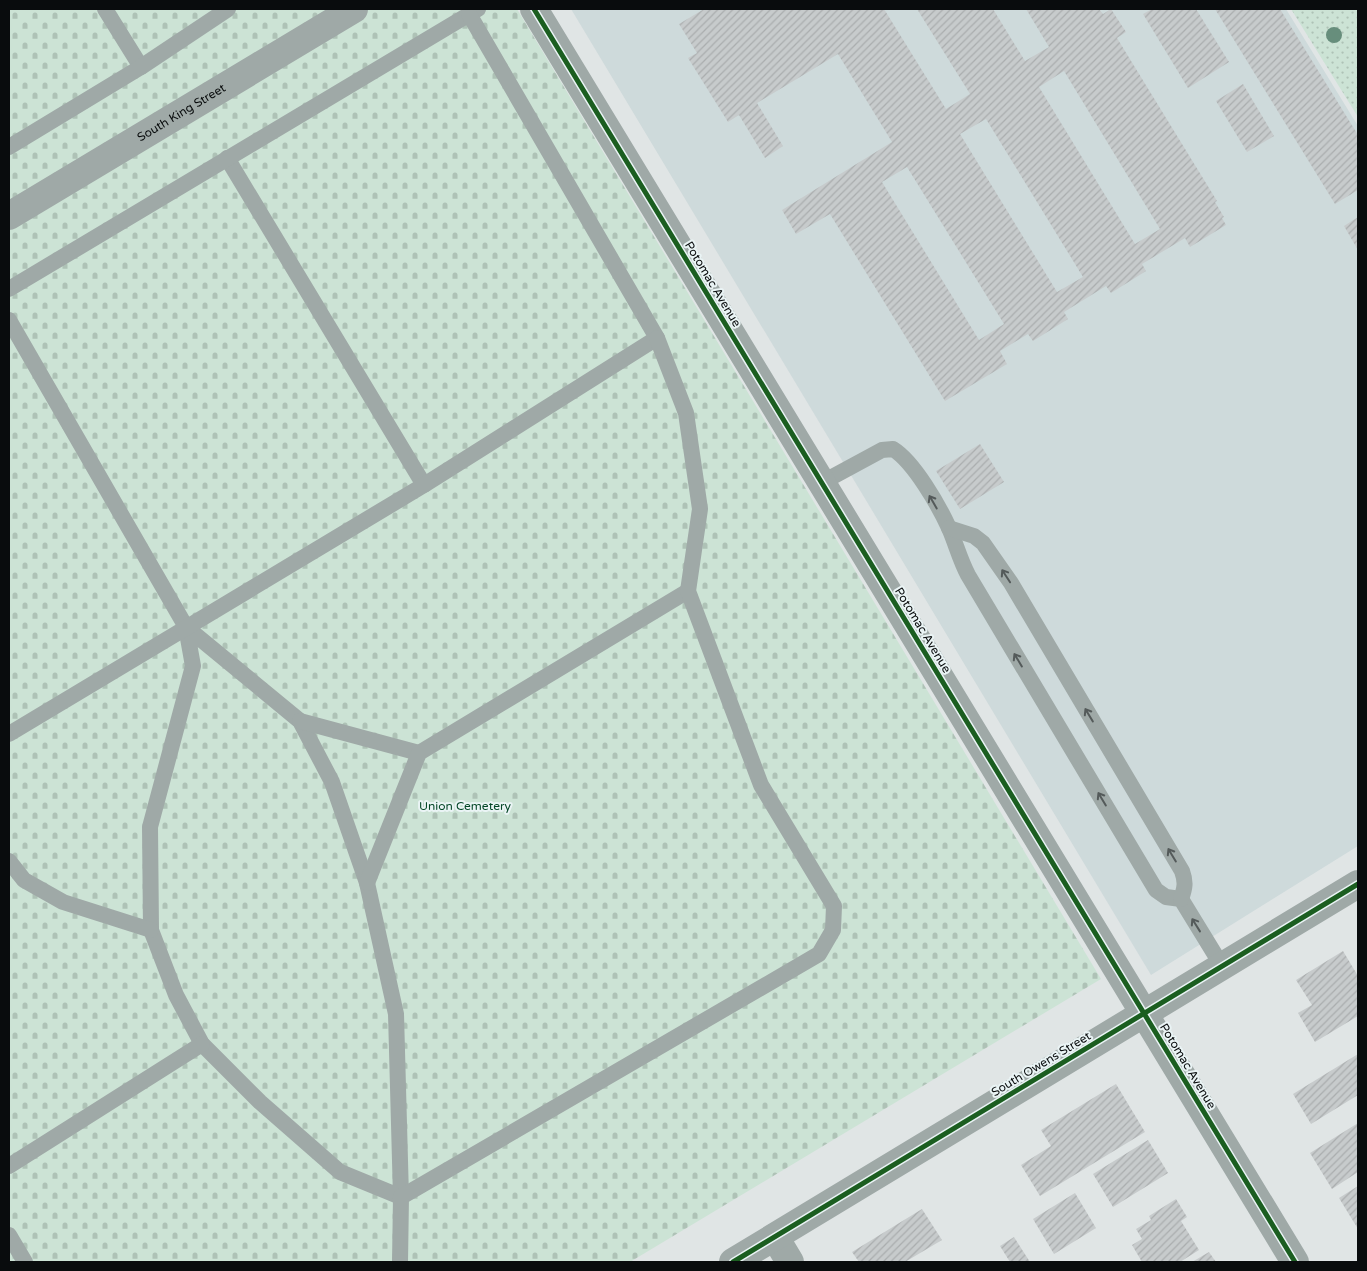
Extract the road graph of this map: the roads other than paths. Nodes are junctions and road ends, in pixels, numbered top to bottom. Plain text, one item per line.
1 (105, 9) edge
2 (228, 9) edge
3 (354, 9) edge
4 (534, 9) edge
5 (474, 11) edge
6 (141, 68) junction
7 (9, 147) edge
8 (227, 158) junction
9 (9, 216) edge
10 (9, 289) edge
11 (9, 320) edge
12 (656, 338) junction
13 (822, 482) junction
14 (424, 485) junction
15 (949, 528) junction
16 (688, 591) junction
17 (186, 627) junction
18 (300, 721) junction
19 (9, 734) edge
20 (419, 752) junction
21 (9, 861) edge
22 (367, 883) junction
23 (1358, 884) edge
24 (1180, 899) junction
25 (151, 930) junction
26 (1222, 966) junction
27 (1144, 1013) junction
28 (202, 1044) junction
29 (9, 1166) edge
30 (401, 1197) junction
31 (9, 1235) edge
32 (775, 1237) junction
33 (26, 1262) edge
34 (400, 1262) edge
35 (733, 1262) edge
36 (790, 1262) edge
37 (1295, 1262) edge

1 - 6 lane
2 - 6 lane
3 - 9 street, South King Street
4 - 13 street, Potomac Avenue
5 - 8 lane
5 - 12 lane
6 - 7 lane
8 - 10 lane
8 - 14 lane
11 - 17 lane
12 - 14 lane
12 - 16 lane
15 -> 13 lane
13 - 27 street, Potomac Avenue
14 - 17 lane
24 -> 15 lane
24 -> 15 lane
16 - 20 lane
16 - 30 lane
17 - 18 lane
17 - 19 lane
17 - 25 lane
18 - 20 lane
18 - 22 lane
20 - 22 lane
21 - 25 lane
22 - 30 lane
23 - 26 street, South Owens Street
26 -> 24 lane
25 - 28 lane
26 - 27 street, South Owens Street
27 - 32 street, South Owens Street
27 - 37 street, Potomac Avenue
28 - 29 lane
28 - 30 lane
30 - 34 lane
31 - 33 lane
32 - 35 street, South Owens Street
32 - 36 street

